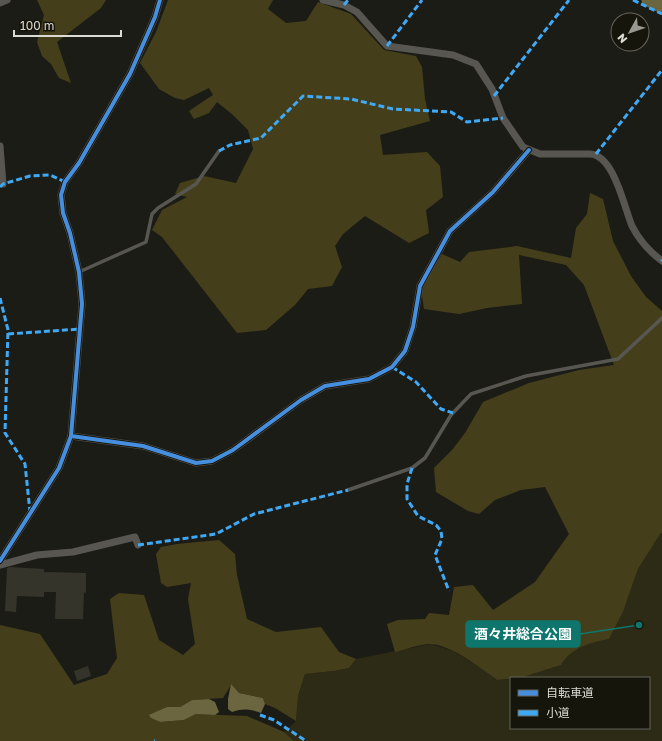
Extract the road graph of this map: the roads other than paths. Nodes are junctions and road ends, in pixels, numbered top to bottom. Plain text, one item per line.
1 (7, 0) edge
2 (160, 0) edge
3 (324, 0) edge
4 (0, 3) edge
5 (0, 146) edge
6 (529, 150) junction
7 (219, 151) dead end
8 (3, 184) dead end
9 (662, 261) edge
10 (79, 272) junction
11 (662, 318) edge
12 (71, 436) junction
13 (348, 490) dead end
14 (138, 545) dead end
15 (0, 561) edge
16 (0, 565) edge

1 - 4 street
2 - 10 street
3 - 6 street
5 - 8 street
6 - 9 street
6 - 12 street
7 - 10 lane
10 - 12 street
11 - 13 lane
12 - 15 street
14 - 16 street

